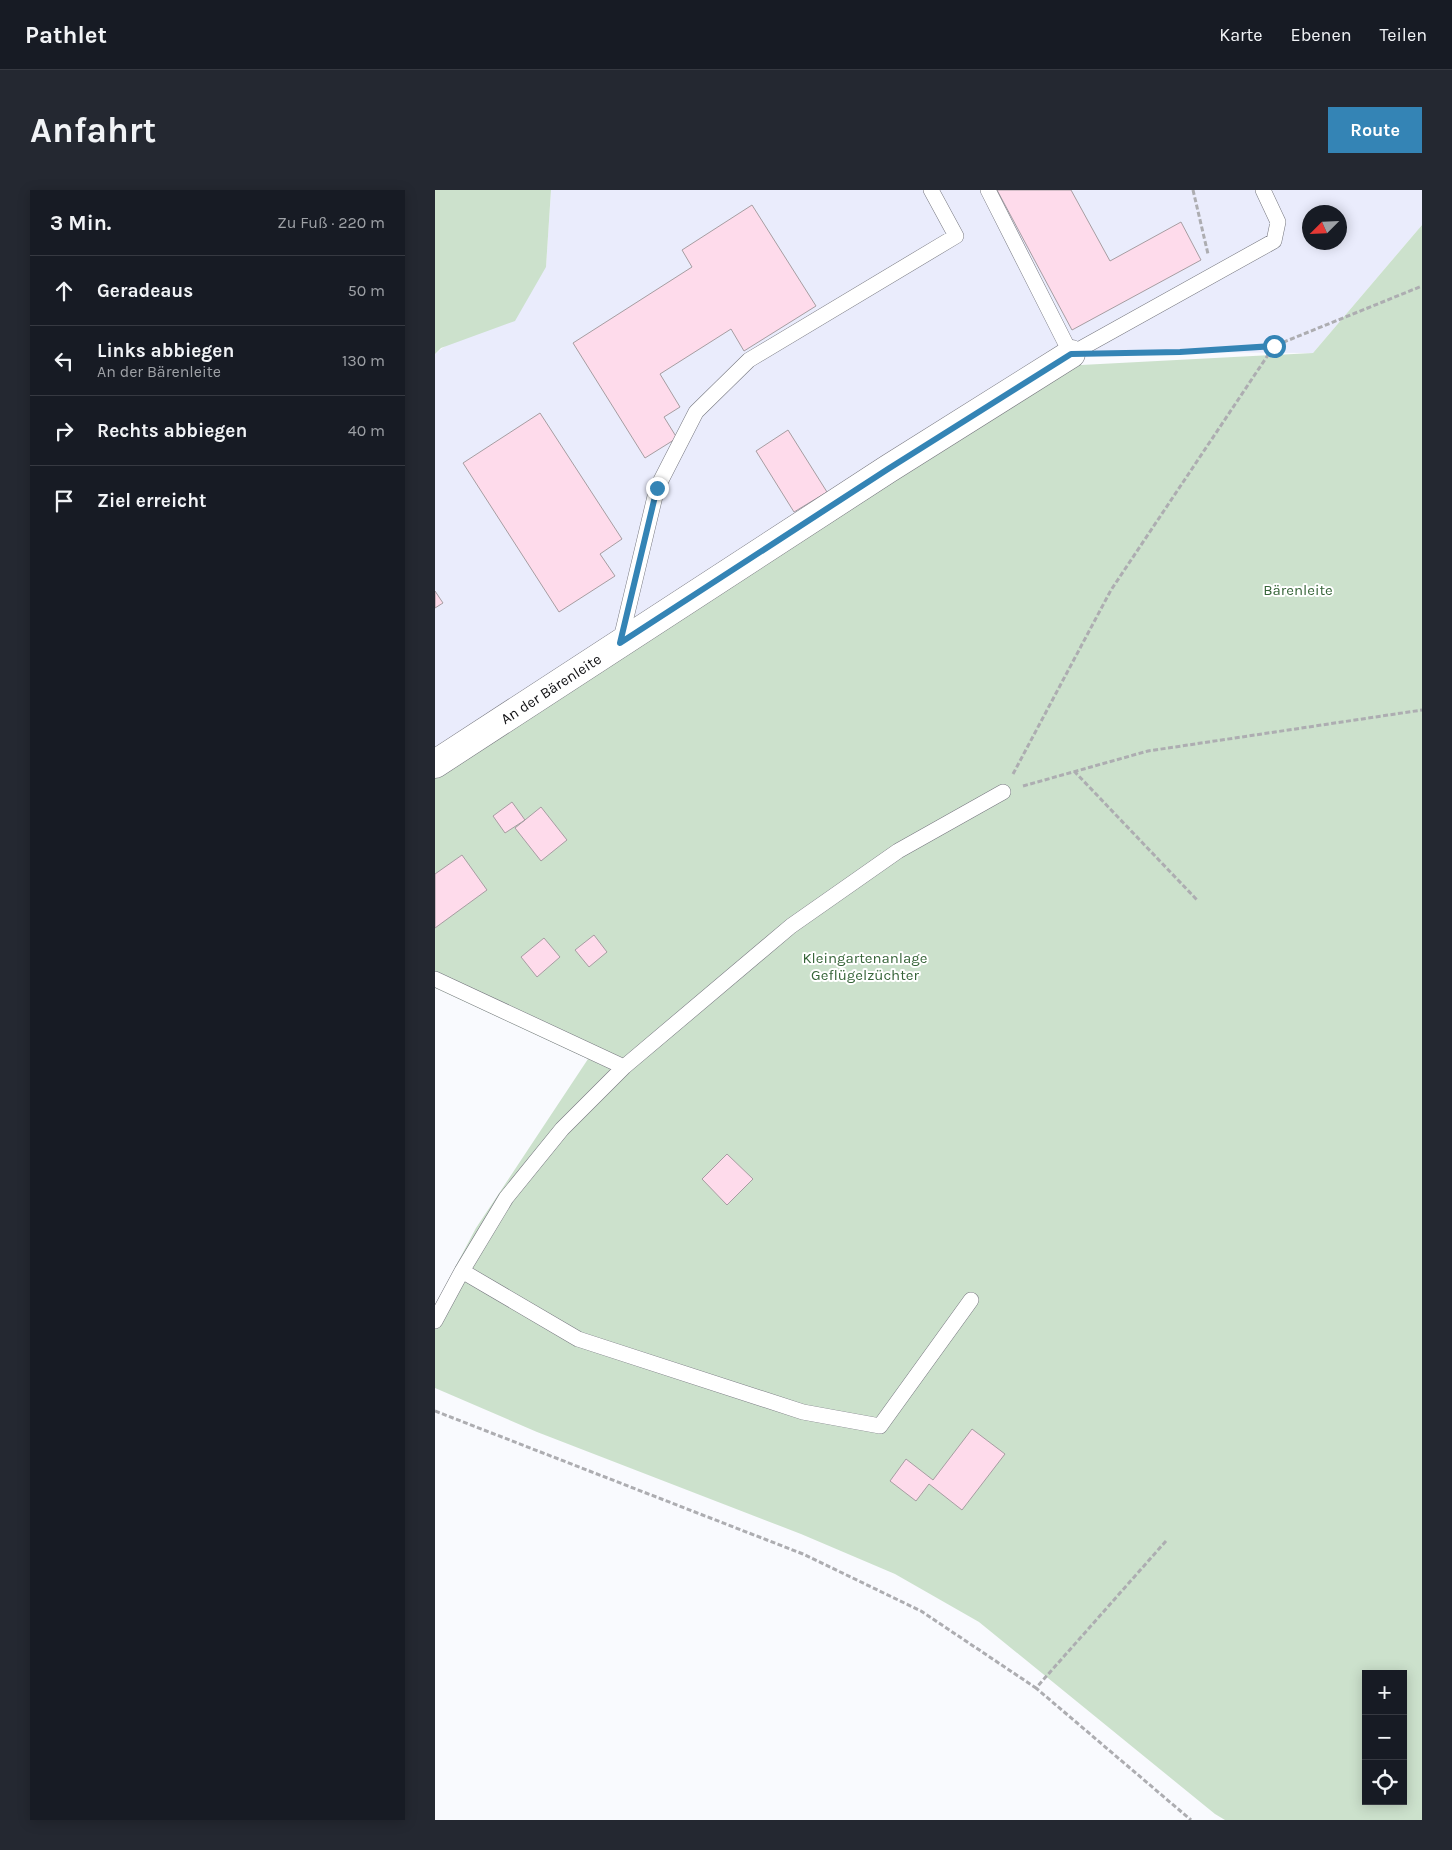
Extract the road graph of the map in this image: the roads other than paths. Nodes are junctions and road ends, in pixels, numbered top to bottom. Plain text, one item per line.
1 (931, 190) edge
2 (987, 190) edge
3 (1263, 190) edge
4 (1071, 354) junction
5 (620, 643) junction
6 (435, 764) edge
7 (1003, 792) road end
8 (435, 979) edge
9 (624, 1067) junction
10 (461, 1271) junction
11 (971, 1300) dead end
12 (435, 1321) edge

1 - 5 lane
2 - 4 lane
3 - 4 lane
4 - 5 street, An der Bärenleite
5 - 6 street, An der Bärenleite
7 - 9 lane
8 - 9 lane
9 - 10 lane
10 - 11 lane
10 - 12 lane

